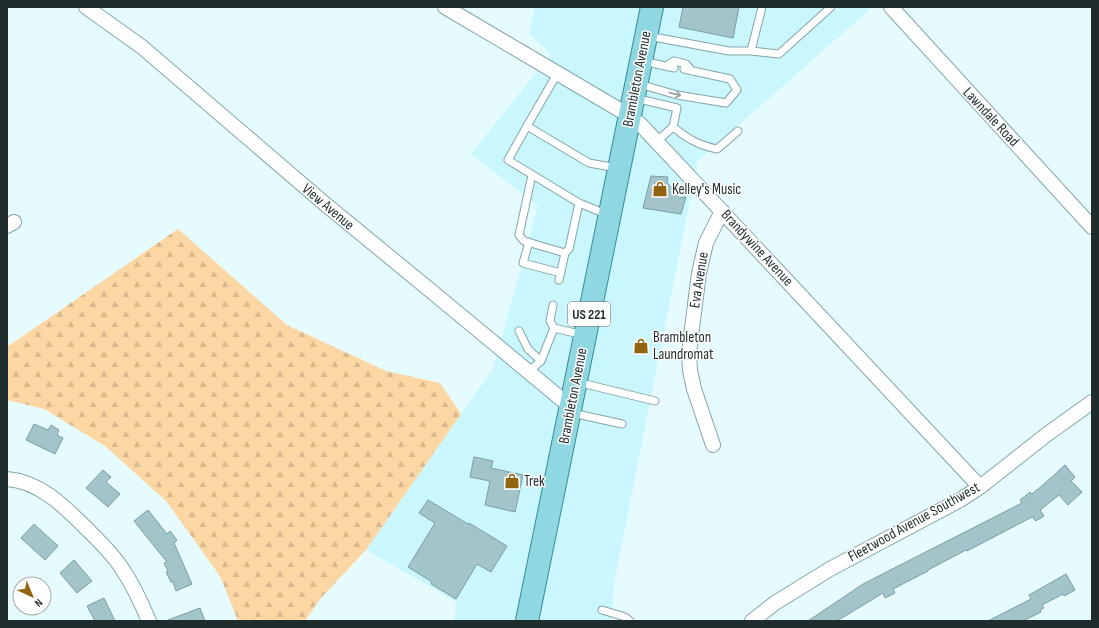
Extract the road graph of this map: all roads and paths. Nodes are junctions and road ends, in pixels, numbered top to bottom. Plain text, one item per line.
1 (86, 7) edge
2 (445, 7) edge
3 (652, 7) edge
4 (762, 7) edge
5 (831, 7) edge
6 (891, 7) edge
7 (646, 36) junction
8 (751, 51) junction
9 (641, 61) junction
10 (666, 66) junction
11 (674, 68) dead end
12 (684, 69) dead end
13 (692, 71) junction
14 (557, 74) junction
15 (634, 99) junction
16 (527, 126) junction
17 (673, 127) junction
18 (738, 131) dead end
19 (657, 141) junction
20 (619, 168) junction
21 (532, 175) junction
22 (579, 203) junction
23 (722, 211) junction
24 (609, 215) junction
25 (1092, 227) edge
26 (529, 242) junction
27 (565, 253) junction
28 (553, 305) dead end
29 (554, 328) junction
30 (519, 331) dead end
31 (585, 335) junction
32 (541, 361) junction
33 (528, 372) junction
34 (576, 382) junction
35 (655, 401) dead end
36 (1092, 402) edge
37 (570, 410) junction
38 (622, 424) dead end
39 (713, 445) dead end
40 (10, 479) edge
41 (980, 486) junction
42 (602, 610) dead end
43 (149, 621) edge
44 (527, 621) edge
45 (630, 621) edge
46 (752, 621) edge

1 - 33 street, View Avenue
2 - 14 street, Brandywine Avenue
3 - 7 main road, Brambleton Avenue / US 221
4 - 8 lane
5 - 8 lane
6 - 25 street, Lawndale Road
7 - 8 lane
7 - 9 main road, Brambleton Avenue / US 221
9 - 10 lane
9 - 15 main road, Brambleton Avenue / US 221
10 - 11 lane
10 - 13 lane
12 - 13 lane
15 -> 13 lane
14 - 15 street, Brandywine Avenue
14 - 16 lane
15 - 17 lane
15 - 19 street, Brandywine Avenue
15 - 20 main road, Brambleton Avenue / US 221
16 - 20 lane
16 - 21 lane
17 - 18 lane
17 - 19 lane
19 - 23 street, Brandywine Avenue
20 - 24 main road, Brambleton Avenue / US 221
21 - 22 lane
21 - 26 lane
22 - 24 lane
22 - 27 lane
23 - 39 street, Eva Avenue
23 - 41 street, Brandywine Avenue
24 - 31 main road, Brambleton Avenue / US 221
26 - 27 lane
26 - 27 lane
28 - 29 lane
29 - 31 lane
29 - 32 lane
30 - 32 lane
31 - 34 main road, Brambleton Avenue / US 221
32 - 33 lane
33 - 37 street, View Avenue
34 - 35 lane
34 - 37 main road, Brambleton Avenue / US 221
36 - 41 street, Fleetwood Avenue Southwest
37 - 38 lane
37 - 44 main road, Brambleton Avenue / US 221
40 - 43 street
41 - 46 street, Fleetwood Avenue Southwest
42 - 45 lane

